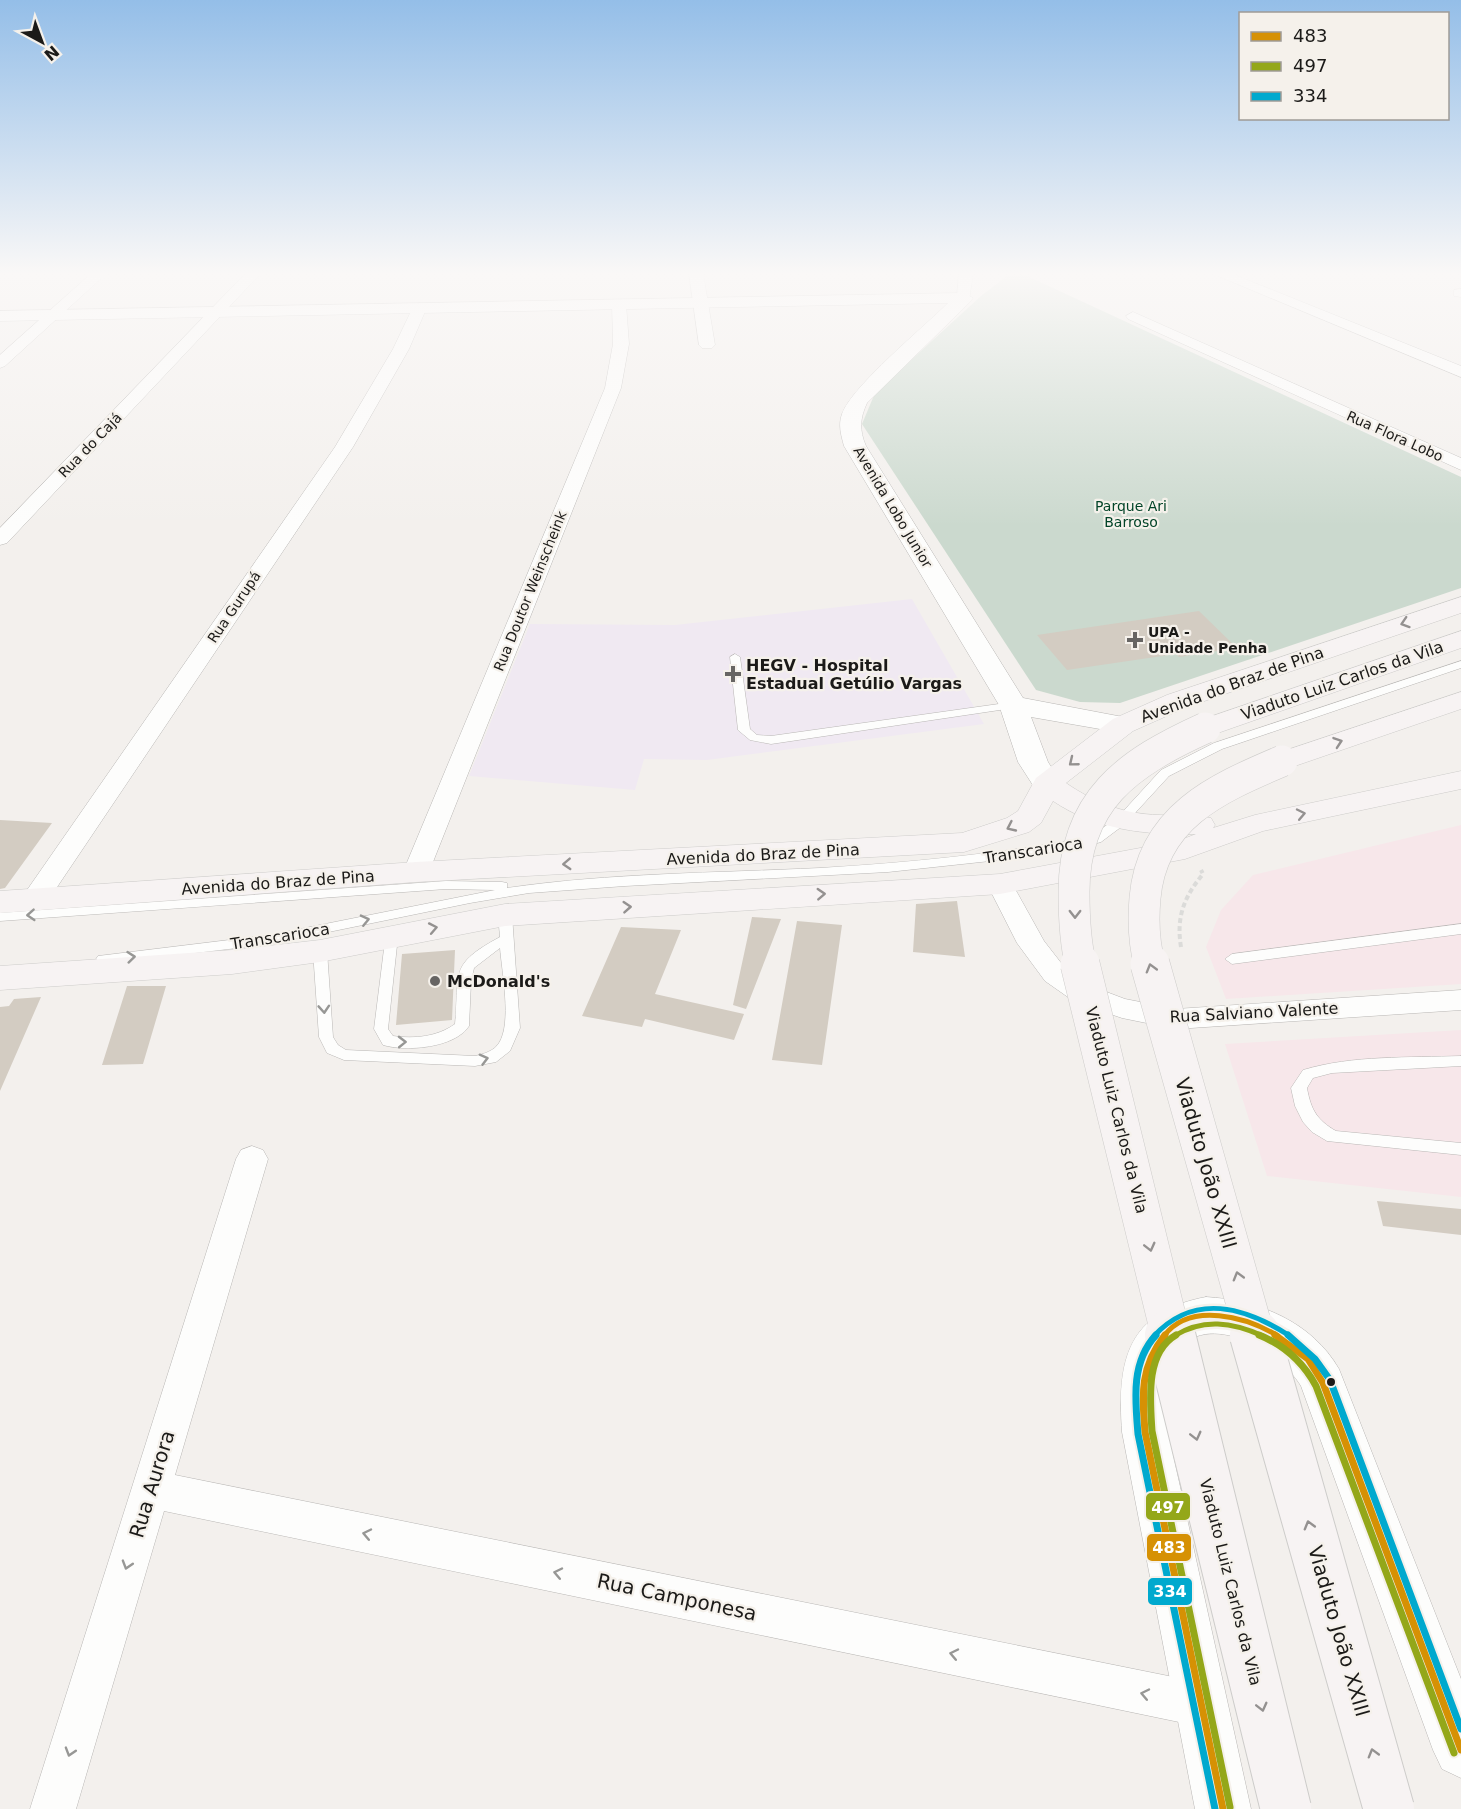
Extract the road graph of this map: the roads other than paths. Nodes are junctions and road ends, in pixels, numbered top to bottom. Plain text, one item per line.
1 (174, 357) edge
2 (397, 357) edge
3 (619, 357) edge
4 (902, 357) edge
5 (1224, 357) edge
6 (1425, 357) edge
7 (1461, 372) edge
8 (1461, 465) edge
9 (0, 539) edge
10 (1461, 604) edge
11 (1461, 639) edge
12 (735, 657) dead end
13 (1461, 664) edge
14 (1461, 700) edge
15 (1013, 705) junction
16 (1113, 731) junction
17 (1461, 780) edge
18 (1047, 784) junction
19 (1131, 820) junction
20 (1255, 824) junction
21 (416, 872) junction
22 (1000, 884) junction
23 (558, 886) junction
24 (35, 899) junction
25 (0, 902) edge
26 (0, 917) edge
27 (506, 927) junction
28 (1461, 929) edge
29 (391, 936) junction
30 (320, 951) junction
31 (1232, 959) dead end
32 (0, 967) edge
33 (0, 978) edge
34 (1461, 1000) edge
35 (1461, 1061) edge
36 (1461, 1149) edge
37 (252, 1159) dead end
38 (150, 1489) junction
39 (1451, 1698) edge
40 (1203, 1705) junction
41 (1461, 1750) edge
42 (53, 1809) edge
43 (1223, 1809) edge
44 (1286, 1809) edge
45 (1389, 1809) edge

1 - 9 street, Rua do Cajá
2 - 24 street, Rua Gurupá
3 - 21 street, Rua Doutor Weinscheink
4 - 15 street, Avenida Lobo Junior
5 - 8 street, Rua Flora Lobo
6 - 7 street
10 -> 16 main road, Avenida do Braz de Pina
11 -> 44 main road, Viaduto Luiz Carlos da Vila, bridge
12 - 15 lane
13 - 19 lane, Transcarioca
45 -> 14 main road, Viaduto João XXIII, bridge
15 - 16 street
15 - 18 street, Avenida Lobo Junior
16 -> 18 main road, Avenida do Braz de Pina
16 - 19 main road
20 -> 17 main road
18 - 19 main road
18 -> 21 main road, Avenida do Braz de Pina
19 - 20 main road
19 - 23 lane, Transcarioca
20 - 22 main road
21 - 24 main road, Avenida do Braz de Pina
27 -> 22 main road
22 - 34 street, Rua Salviano Valente
23 -> 26 lane, Transcarioca
32 -> 23 lane, Transcarioca
24 - 25 main road, Avenida do Braz de Pina
29 -> 27 main road
29 -> 27 lane
30 -> 27 lane
28 - 31 lane
29 - 30 main road
30 - 33 main road
35 - 36 lane
37 - 38 street, Rua Aurora
40 -> 38 street, Rua Camponesa
38 -> 42 street, Rua Aurora
39 - 40 street
39 - 41 street
40 - 43 street

